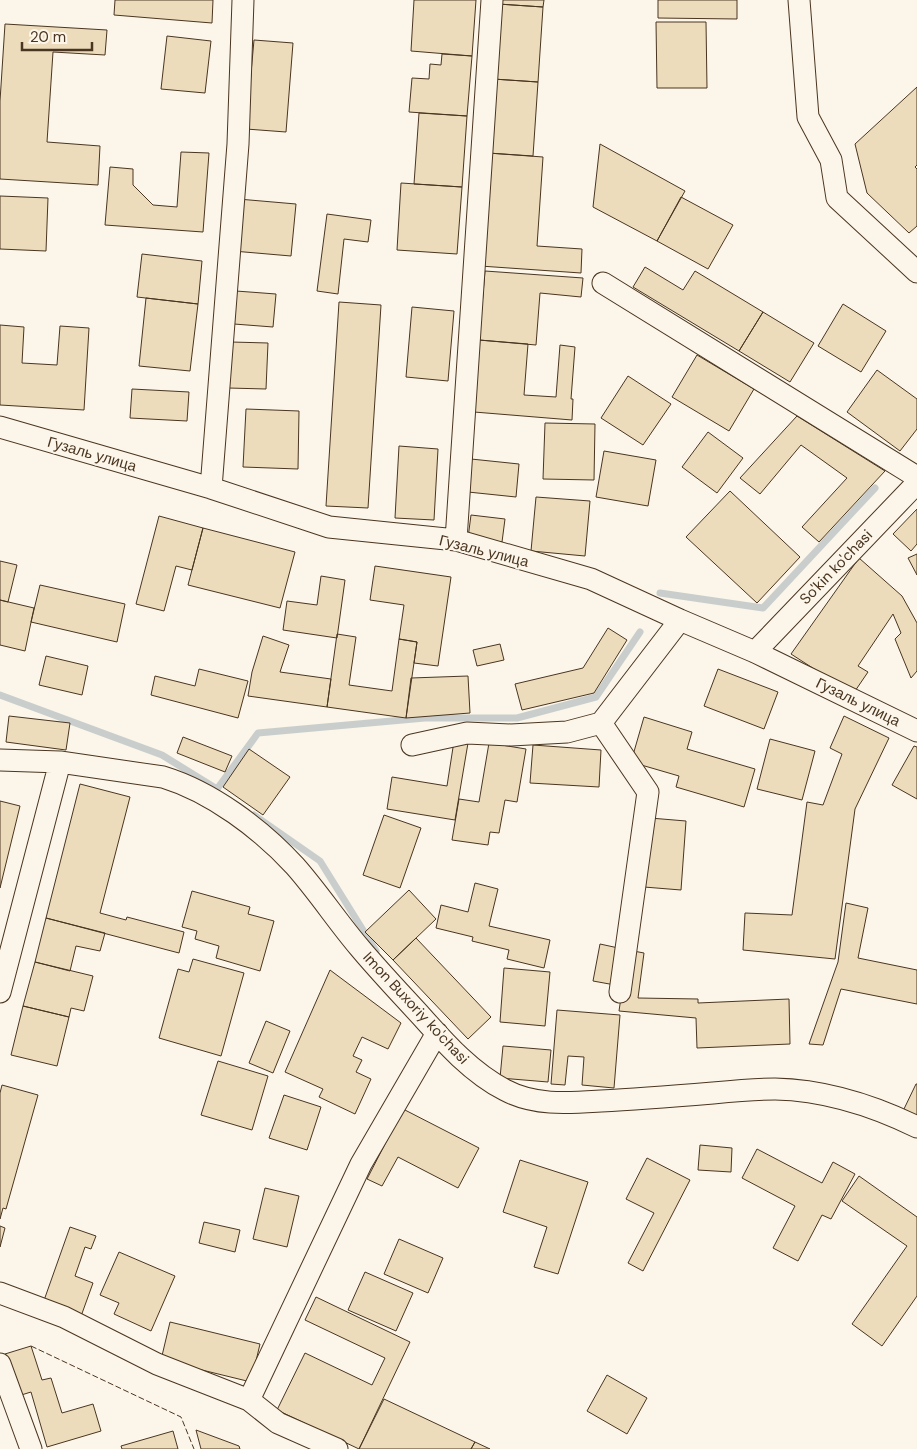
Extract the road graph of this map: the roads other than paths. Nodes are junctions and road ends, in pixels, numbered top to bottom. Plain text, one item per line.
1 (243, 0) edge
2 (492, 0) edge
3 (799, 0) edge
4 (917, 272) edge
5 (603, 283) dead end
6 (0, 427) edge
7 (917, 477) edge
8 (917, 483) edge
9 (212, 488) junction
10 (456, 540) junction
11 (680, 620) junction
12 (755, 652) junction
13 (600, 723) junction
14 (917, 731) edge
15 (412, 745) dead end
16 (0, 760) edge
17 (60, 762) junction
18 (0, 992) edge
19 (620, 992) dead end
20 (436, 1033) junction
21 (917, 1127) edge
22 (0, 1293) edge
23 (0, 1364) edge
24 (249, 1400) junction
25 (31, 1449) edge
26 (337, 1449) edge

1 - 9 street
2 - 10 street
3 - 4 street
5 - 7 street
6 - 9 street, Гузаль улица
8 - 12 street, So'kin ko'chasi
9 - 10 street, Гузаль улица
10 - 11 street, Гузаль улица
11 - 12 street, Гузаль улица
11 - 13 street
12 - 14 street, Гузаль улица
13 - 15 street
13 - 19 street
16 - 17 street, Imon Buxoriy ko'chasi
17 - 18 street
17 - 20 street, Imon Buxoriy ko'chasi
20 - 21 street, Imon Buxoriy ko'chasi
20 - 24 street
22 - 24 street
23 - 25 street
24 - 26 street

